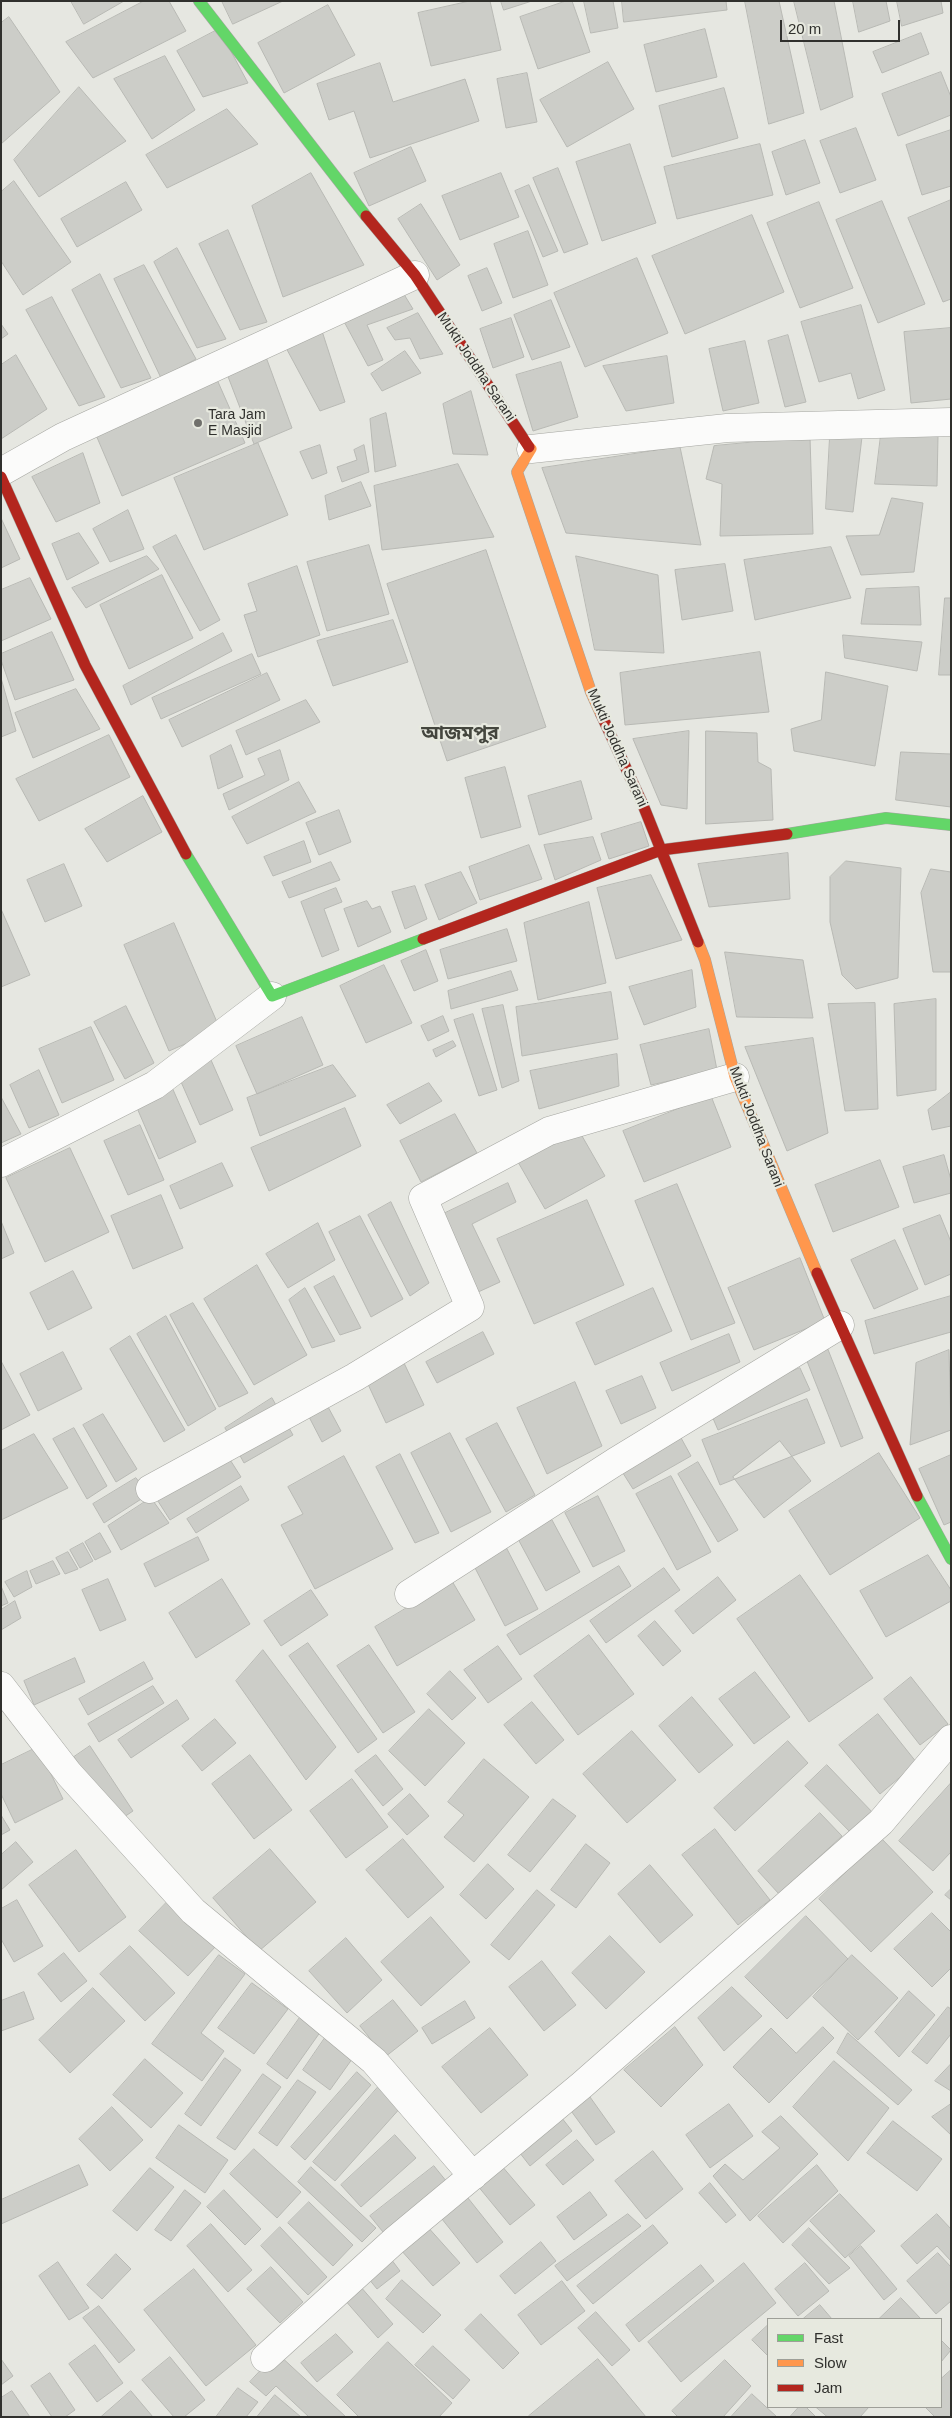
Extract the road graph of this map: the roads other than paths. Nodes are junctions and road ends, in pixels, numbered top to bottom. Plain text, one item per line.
1 (198, 1) edge
2 (415, 275) junction
3 (951, 422) edge
4 (531, 449) junction
5 (1, 472) edge
6 (1, 477) edge
7 (951, 825) edge
8 (661, 850) junction
9 (272, 996) junction
10 (735, 1077) junction
11 (1, 1163) edge
12 (840, 1325) junction
13 (150, 1489) dead end
14 (948, 1549) edge
15 (409, 1594) dead end
16 (1, 1686) edge
17 (951, 1739) edge
18 (473, 2176) junction
19 (265, 2358) dead end

1 - 2 street, Mukti Joddha Sarani
2 - 4 street, Mukti Joddha Sarani
2 - 5 street
3 - 4 street
4 - 8 street, Mukti Joddha Sarani
6 - 9 street
7 - 8 street
8 - 9 street
8 - 10 street, Mukti Joddha Sarani
9 - 11 street
10 - 12 street, Mukti Joddha Sarani
10 - 13 street
12 - 14 street, Mukti Joddha Sarani
12 - 15 street
16 - 18 street
17 - 18 street
18 - 19 street

